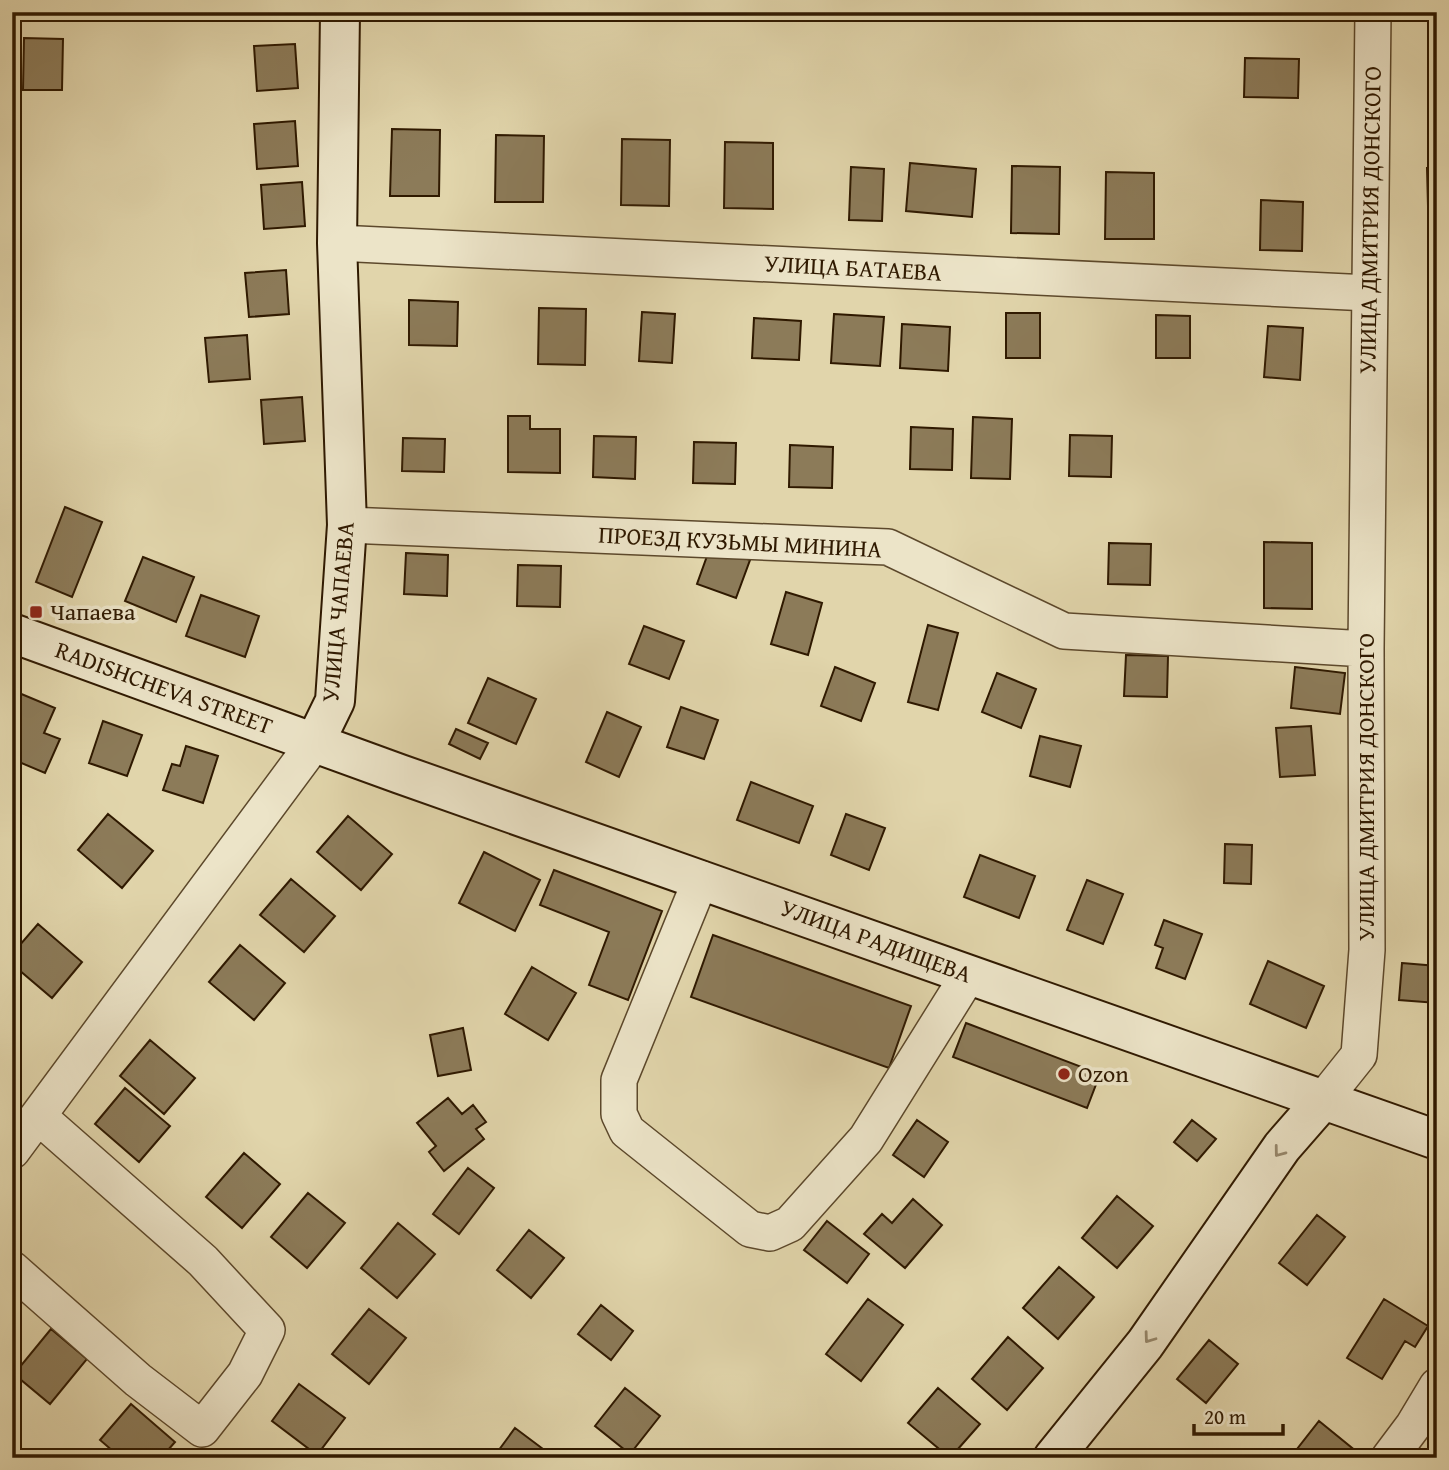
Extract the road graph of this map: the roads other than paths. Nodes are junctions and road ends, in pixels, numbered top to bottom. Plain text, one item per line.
1 (340, 12) edge
2 (1373, 12) edge
3 (337, 243) junction
4 (1369, 293) junction
5 (347, 525) junction
6 (12, 633) edge
7 (1366, 649) junction
8 (315, 742) junction
9 (701, 879) junction
10 (970, 974) junction
11 (1323, 1100) junction
12 (38, 1116) junction
13 (1437, 1140) edge
14 (12, 1151) edge
15 (12, 1269) edge
16 (1437, 1386) edge
17 (1420, 1442) edge
18 (1053, 1458) edge
19 (1389, 1458) edge

1 - 3 main road, УЛИЦА ЧАПАЕВА
2 - 4 street, УЛИЦА ДМИТРИЯ ДОНСКОГО
3 - 4 street, УЛИЦА БАТАЕВА
3 - 5 main road, УЛИЦА ЧАПАЕВА
4 - 7 street, УЛИЦА ДМИТРИЯ ДОНСКОГО
5 - 7 street, ПРОЕЗД КУЗЬМЫ МИНИНА
5 - 8 main road, УЛИЦА ЧАПАЕВА
6 - 8 main road, RADISHCHEVA STREET
7 - 11 street, УЛИЦА ДМИТРИЯ ДОНСКОГО
8 - 9 main road, УЛИЦА РАДИЩЕВА
8 - 12 street, УЛИЦА ЧАПАЕВА
9 - 10 main road, УЛИЦА РАДИЩЕВА
9 - 10 street
10 - 11 main road, УЛИЦА РАДИЩЕВА
11 - 13 main road, УЛИЦА РАДИЩЕВА
11 -> 18 main road, УЛИЦА ДМИТРИЯ ДОНСКОГО
12 - 14 street, УЛИЦА ЧАПАЕВА
12 - 15 street
16 - 17 street
17 - 19 street

